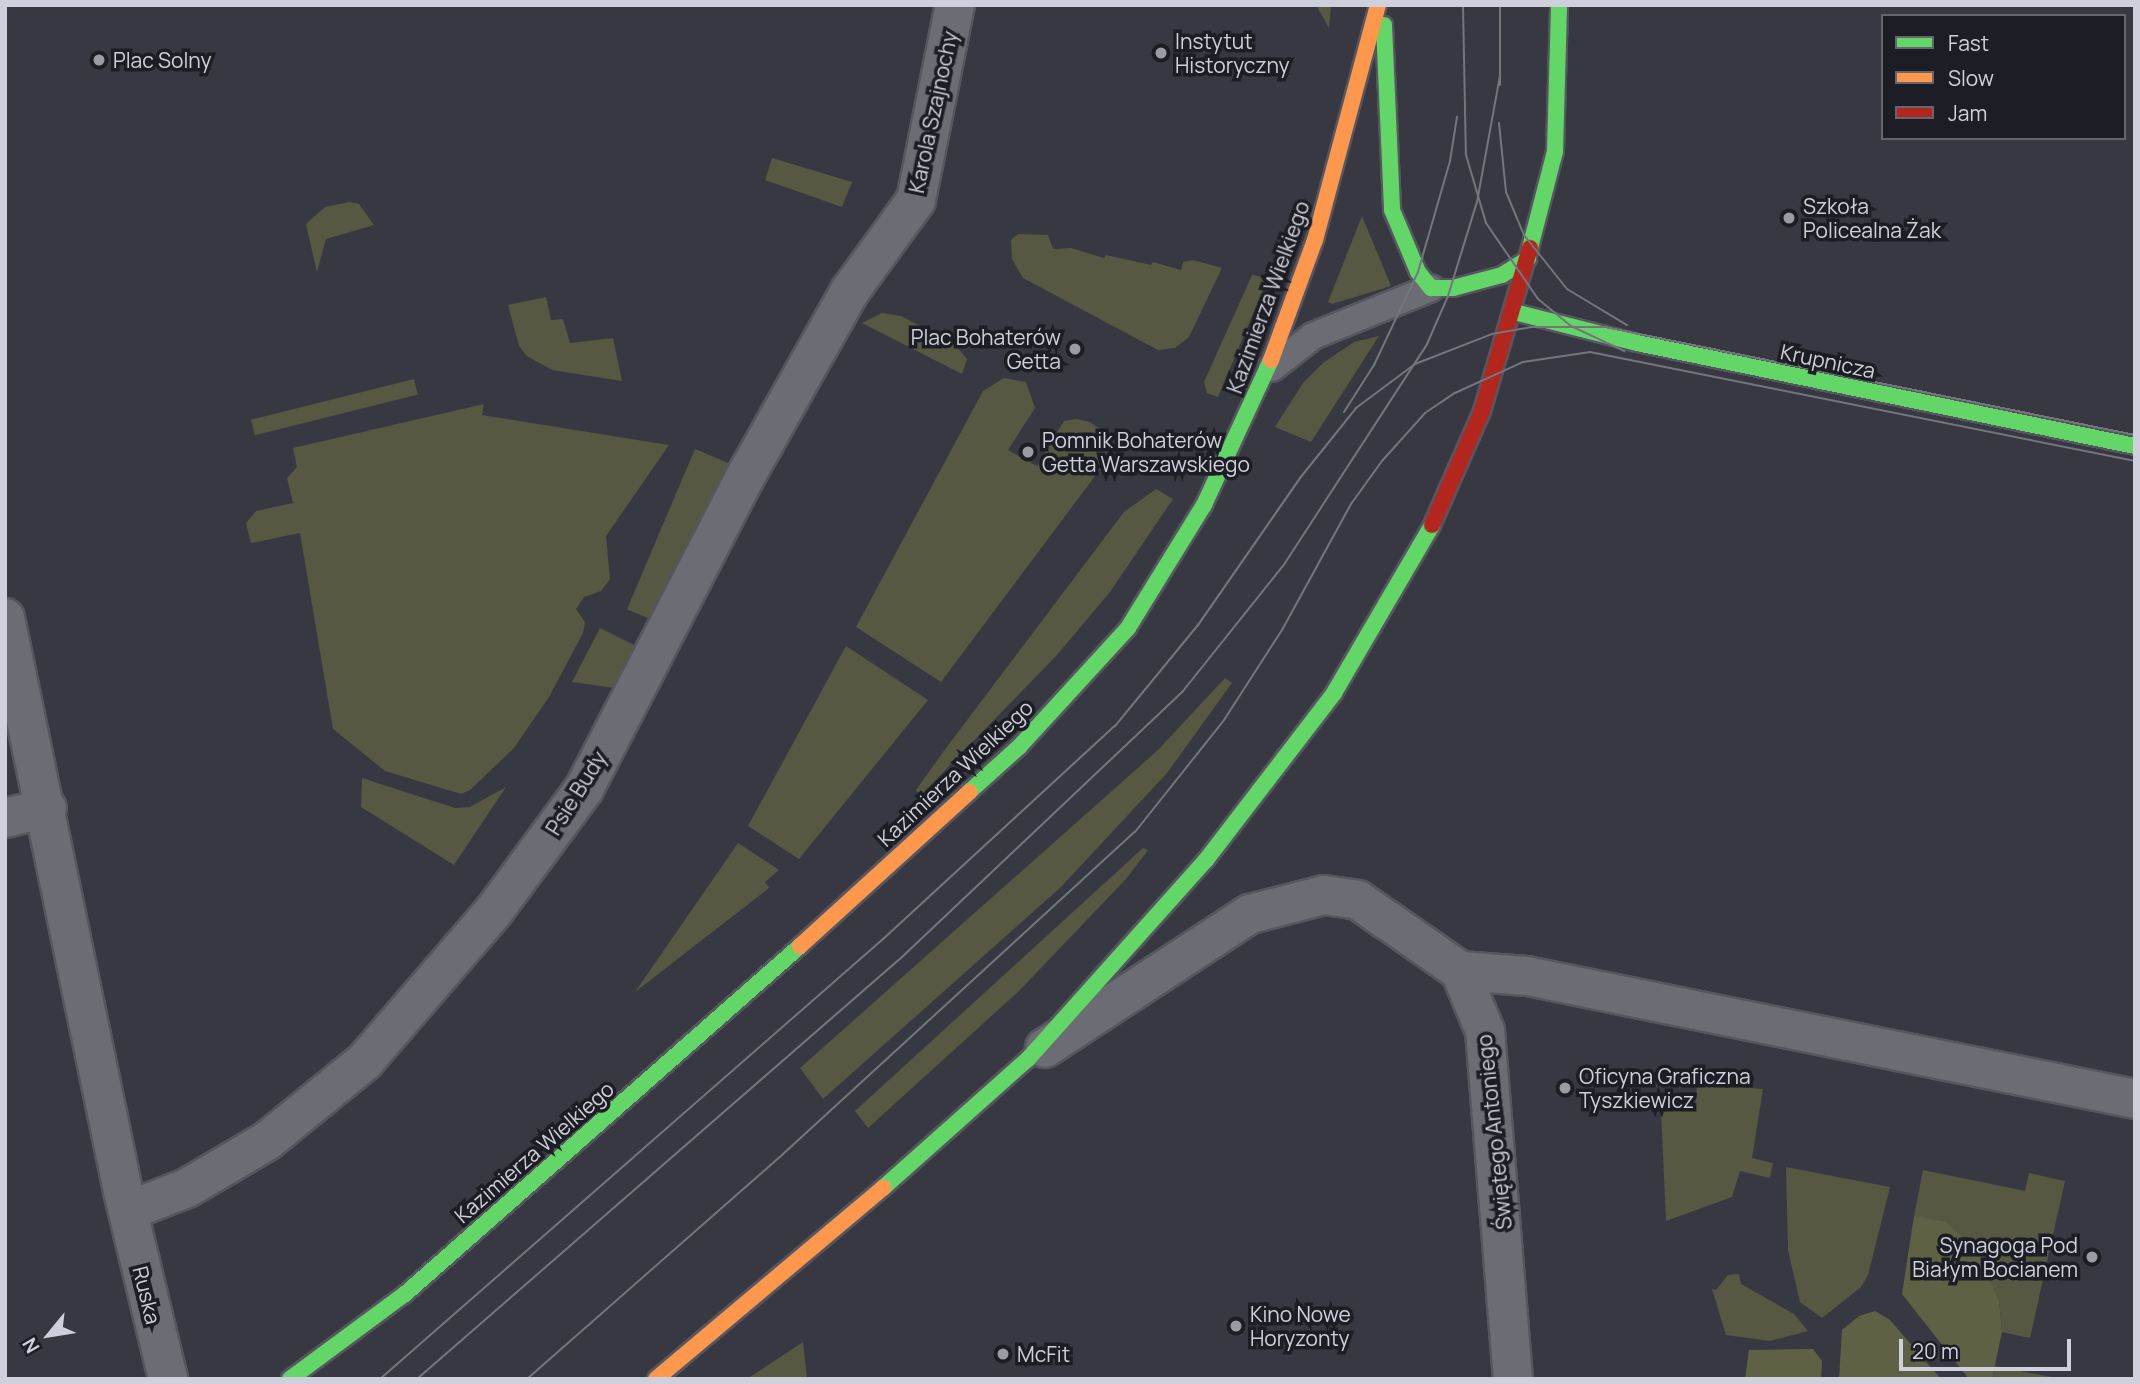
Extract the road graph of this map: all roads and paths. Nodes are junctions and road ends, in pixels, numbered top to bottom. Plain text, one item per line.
1 (955, 5) edge
2 (1378, 5) edge
3 (1383, 5) edge
4 (1559, 5) edge
5 (881, 250) joint
6 (1528, 259) junction
7 (1431, 288) junction
8 (1514, 312) junction
9 (1266, 374) junction
10 (2135, 446) edge
11 (5, 618) edge
12 (47, 808) junction
13 (5, 818) edge
14 (1460, 971) junction
15 (1028, 1059) junction
16 (2135, 1099) edge
17 (128, 1211) junction
18 (168, 1379) edge
19 (290, 1379) edge
20 (656, 1379) edge
21 (1513, 1379) edge

1 - 5 street, Karola Szajnochy
2 - 9 main road, Kazimierza Wielkiego
3 - 7 main road
4 - 6 main road
5 - 17 street, Psie Budy
6 - 7 main road
6 - 8 main road
7 - 9 lane
8 - 10 main road, Krupnicza
8 - 15 main road
9 - 19 main road, Kazimierza Wielkiego
11 - 12 street, Ruska
12 - 13 street
12 - 17 street, Ruska
14 - 15 street
14 - 16 street
14 - 21 street, Świętego Antoniego
15 - 20 main road
17 - 18 street, Ruska

